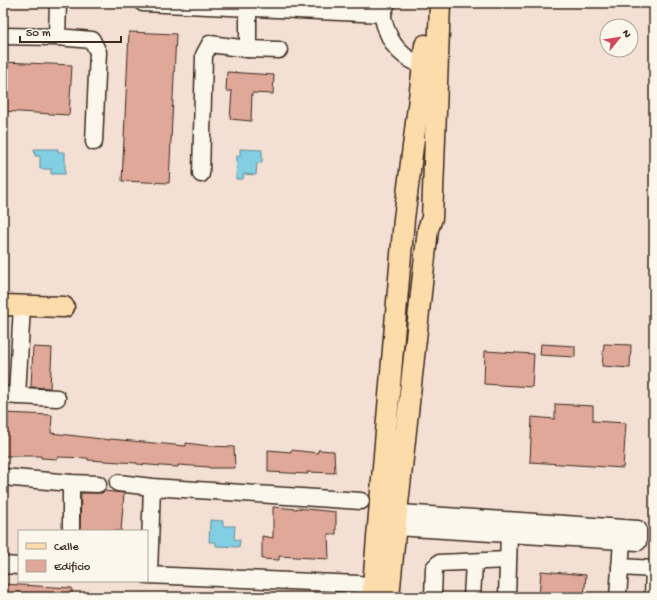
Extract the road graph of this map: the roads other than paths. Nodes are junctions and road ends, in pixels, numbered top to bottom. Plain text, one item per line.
1 (58, 3) edge
2 (143, 3) edge
3 (428, 3) edge
4 (440, 3) edge
5 (241, 6) edge
6 (385, 9) edge
7 (3, 36) edge
8 (57, 37) junction
9 (248, 49) junction
10 (279, 50) dead end
11 (430, 68) junction
12 (94, 142) dead end
13 (201, 174) dead end
14 (12, 306) edge
15 (64, 307) dead end
16 (10, 396) edge
17 (57, 398) dead end
18 (3, 477) edge
19 (71, 483) junction
20 (118, 483) dead end
21 (98, 484) dead end
22 (152, 487) junction
23 (362, 501) dead end
24 (390, 517) junction
25 (71, 530) edge
26 (510, 534) junction
27 (622, 541) junction
28 (508, 560) junction
29 (474, 562) junction
30 (3, 565) edge
31 (18, 566) edge
32 (620, 567) junction
33 (654, 569) edge
34 (148, 574) edge
35 (381, 592) edge
36 (433, 597) edge
37 (472, 597) edge
38 (507, 597) edge
39 (618, 597) edge
40 (653, 597) edge

1 - 8 street
2 - 5 street
3 - 11 main road
4 - 11 main road
5 - 6 street
5 - 9 street
6 - 11 street
7 - 8 street
8 - 12 street
9 - 10 street
9 - 13 street
11 - 24 main road
11 - 24 main road
14 - 15 main road
14 - 16 street
16 - 17 street
18 - 19 street
19 - 21 street
19 - 25 street
20 - 22 street
22 - 23 street
22 - 34 street
24 - 26 street
24 - 27 street
24 - 35 main road
26 - 27 street
26 - 28 street
27 - 32 street
28 - 29 street
28 - 38 street
29 - 36 street
29 - 37 street
30 - 31 street
32 - 33 street
32 - 39 street
33 - 40 street
34 - 35 street

